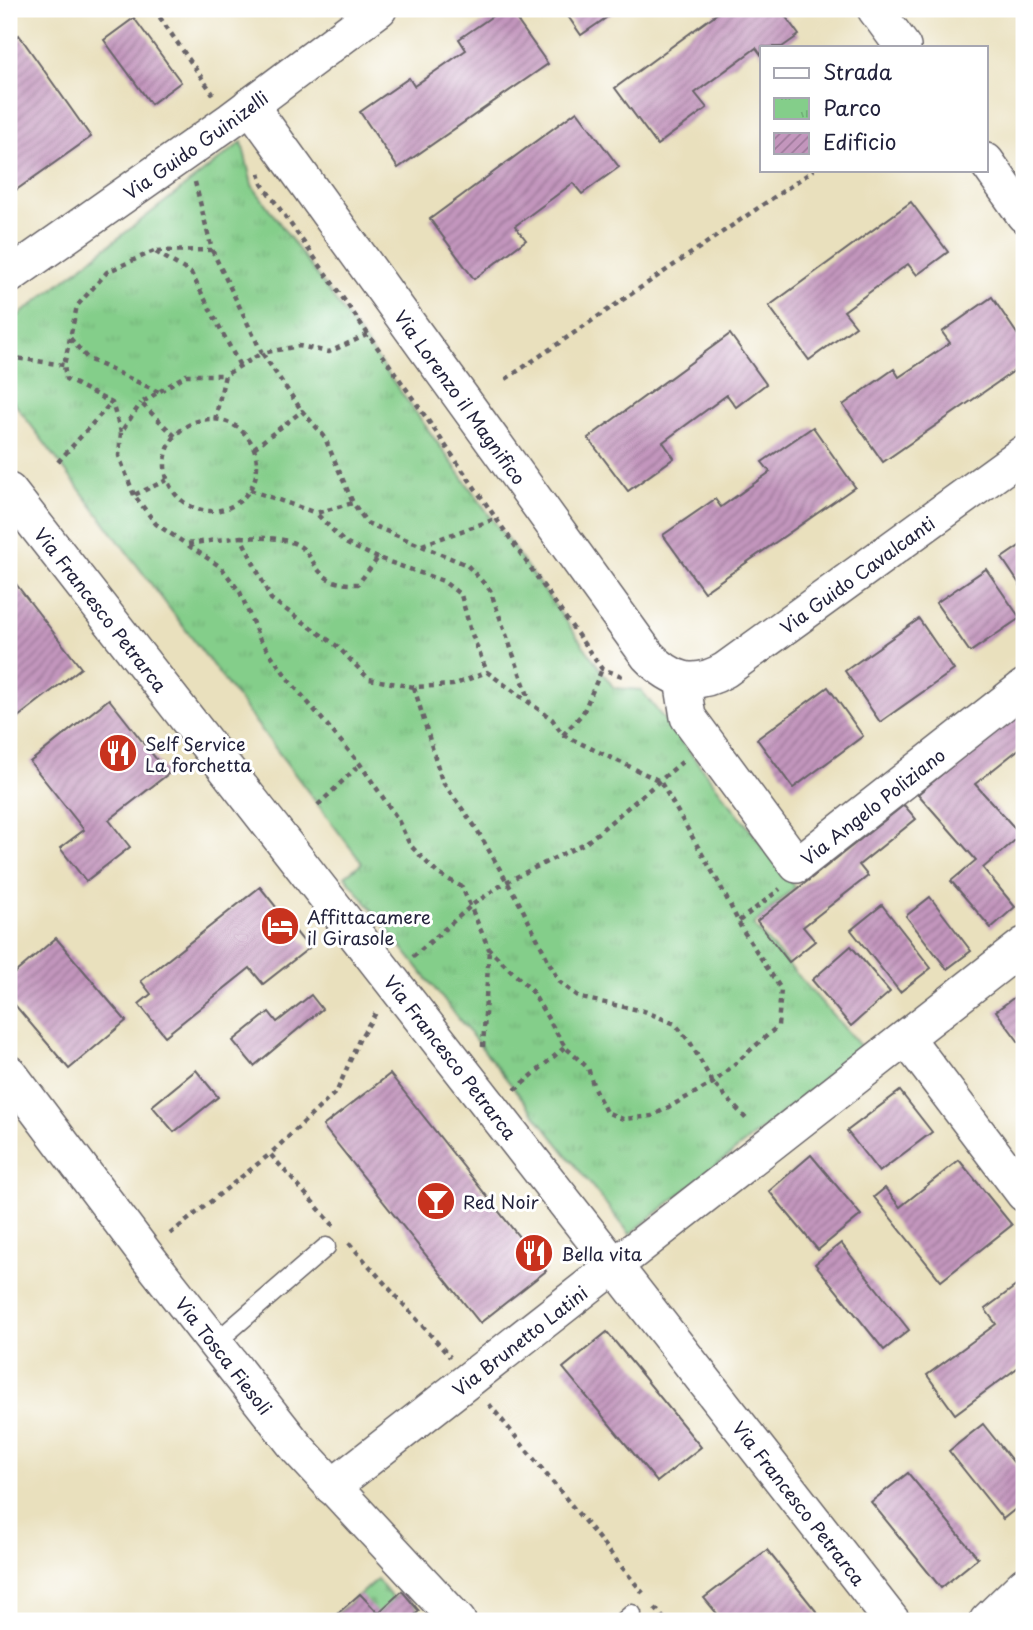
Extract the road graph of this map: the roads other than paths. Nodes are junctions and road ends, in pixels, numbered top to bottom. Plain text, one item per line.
1 (379, 9) edge
2 (875, 9) edge
3 (902, 46) edge
4 (241, 113) junction
5 (988, 164) edge
6 (1024, 215) edge
7 (9, 276) edge
8 (1024, 453) edge
9 (9, 491) edge
10 (682, 679) junction
11 (1024, 687) edge
12 (1024, 945) edge
13 (907, 1039) junction
14 (9, 1073) edge
15 (1024, 1194) edge
16 (326, 1247) dead end
17 (614, 1266) junction
18 (215, 1343) junction
19 (332, 1487) junction
20 (1024, 1585) edge
21 (458, 1621) edge
22 (892, 1621) edge
23 (987, 1621) edge

1 - 4 street, Via Guido Guinizelli
2 - 3 street
4 - 7 street, Via Guido Guinizelli
4 - 10 street, Via Lorenzo il Magnifico
5 - 6 street
8 - 10 street, Via Guido Cavalcanti
9 - 17 street, Via Francesco Petrarca
10 - 11 street, Via Angelo Poliziano
12 - 13 street, Via Brunetto Latini
13 - 15 street
13 - 17 street, Via Brunetto Latini
14 - 18 street, Via Tosca Fiesoli
16 - 18 lane
17 - 19 street, Via Brunetto Latini
17 - 22 street, Via Francesco Petrarca
18 - 19 street, Via Tosca Fiesoli
19 - 21 street, Via Tosca Fiesoli
20 - 23 street

